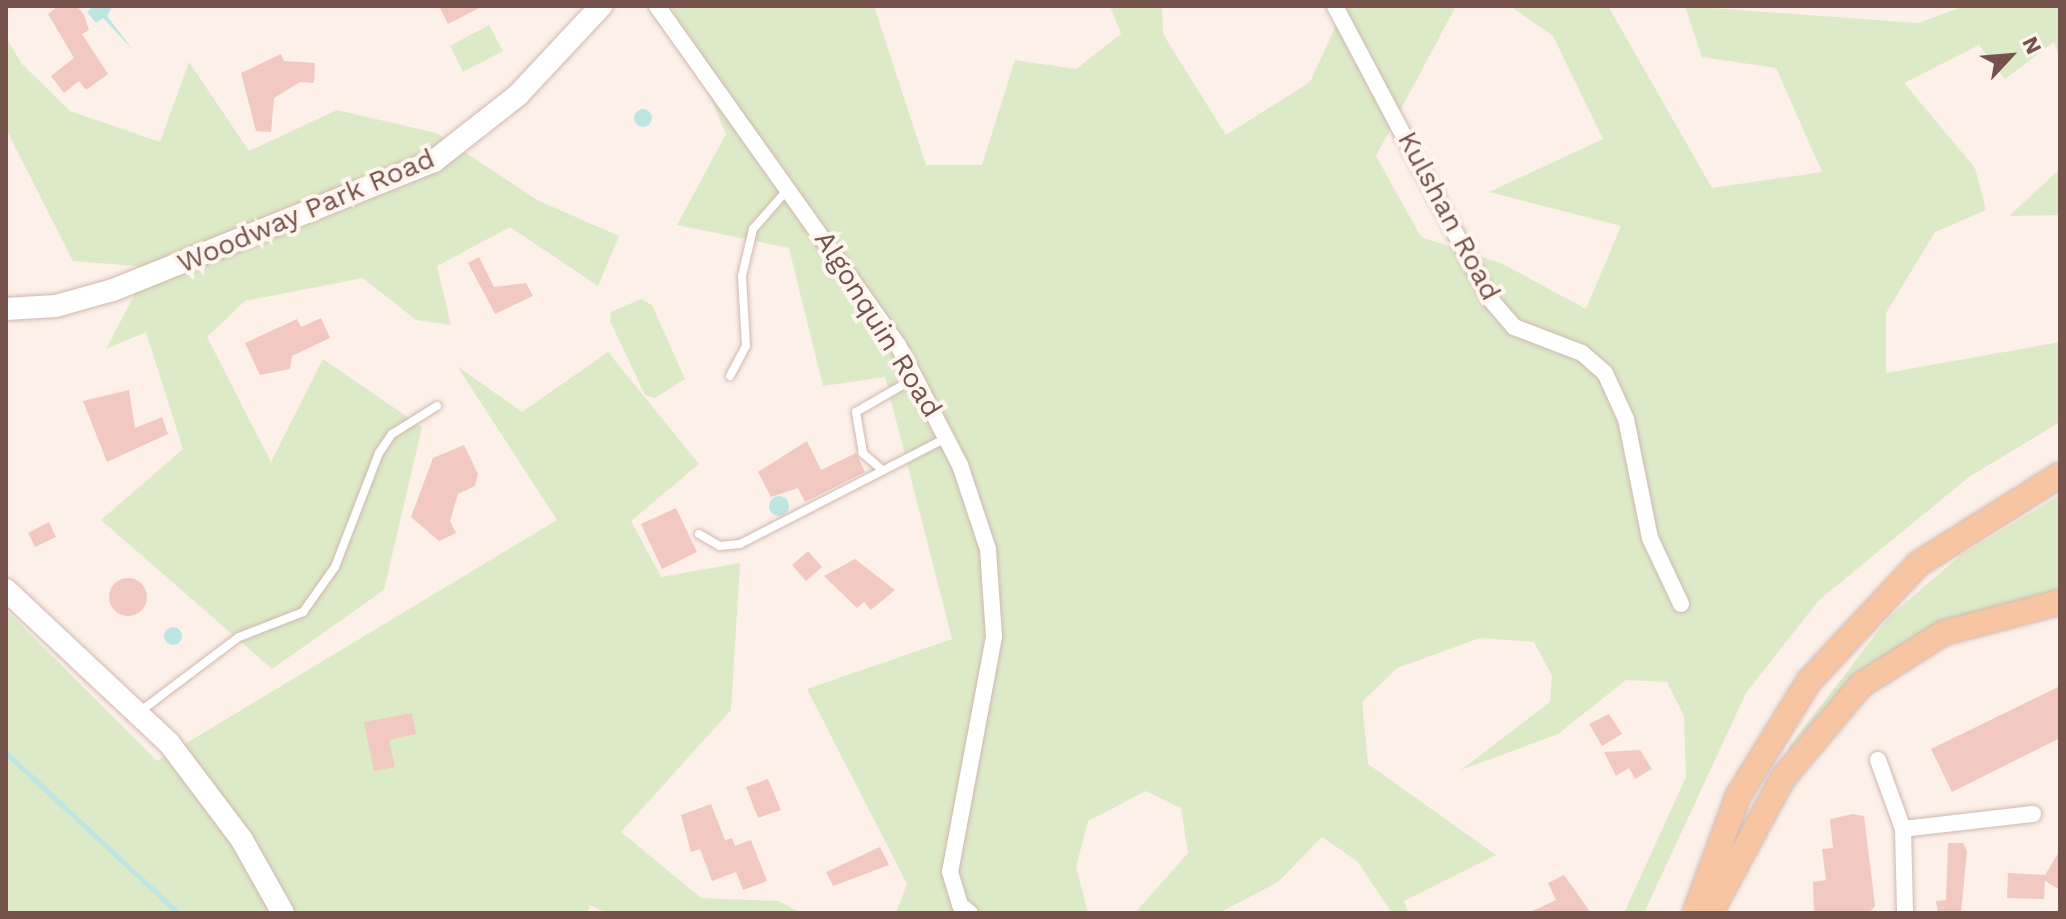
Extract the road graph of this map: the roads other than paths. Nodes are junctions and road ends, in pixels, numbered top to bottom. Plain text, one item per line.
1 (599, 6) edge
2 (657, 6) edge
3 (1335, 6) edge
4 (789, 188) junction
5 (6, 309) edge
6 (730, 376) dead end
7 (916, 378) junction
8 (437, 406) dead end
9 (948, 437) junction
10 (880, 468) junction
11 (2058, 476) edge
12 (699, 534) dead end
13 (6, 590) edge
14 (2060, 602) edge
15 (1681, 604) dead end
16 (138, 714) junction
17 (1878, 760) dead end
18 (2033, 814) dead end
19 (1903, 829) junction
20 (283, 913) edge
21 (970, 913) edge
22 (1695, 913) edge
23 (1710, 913) edge
24 (1905, 913) edge

1 - 5 street, Woodway Park Road
2 - 4 street, Algonquin Road
3 - 15 street, Kulshan Road
4 - 6 lane
4 - 7 street, Algonquin Road
7 - 9 street, Algonquin Road
7 - 10 lane
8 - 16 lane
9 - 10 lane
9 - 21 street, Algonquin Road
10 - 12 lane
11 - 22 main road
13 - 16 street
14 - 23 main road
16 - 20 street
17 - 19 street
18 - 19 street
19 - 24 street

